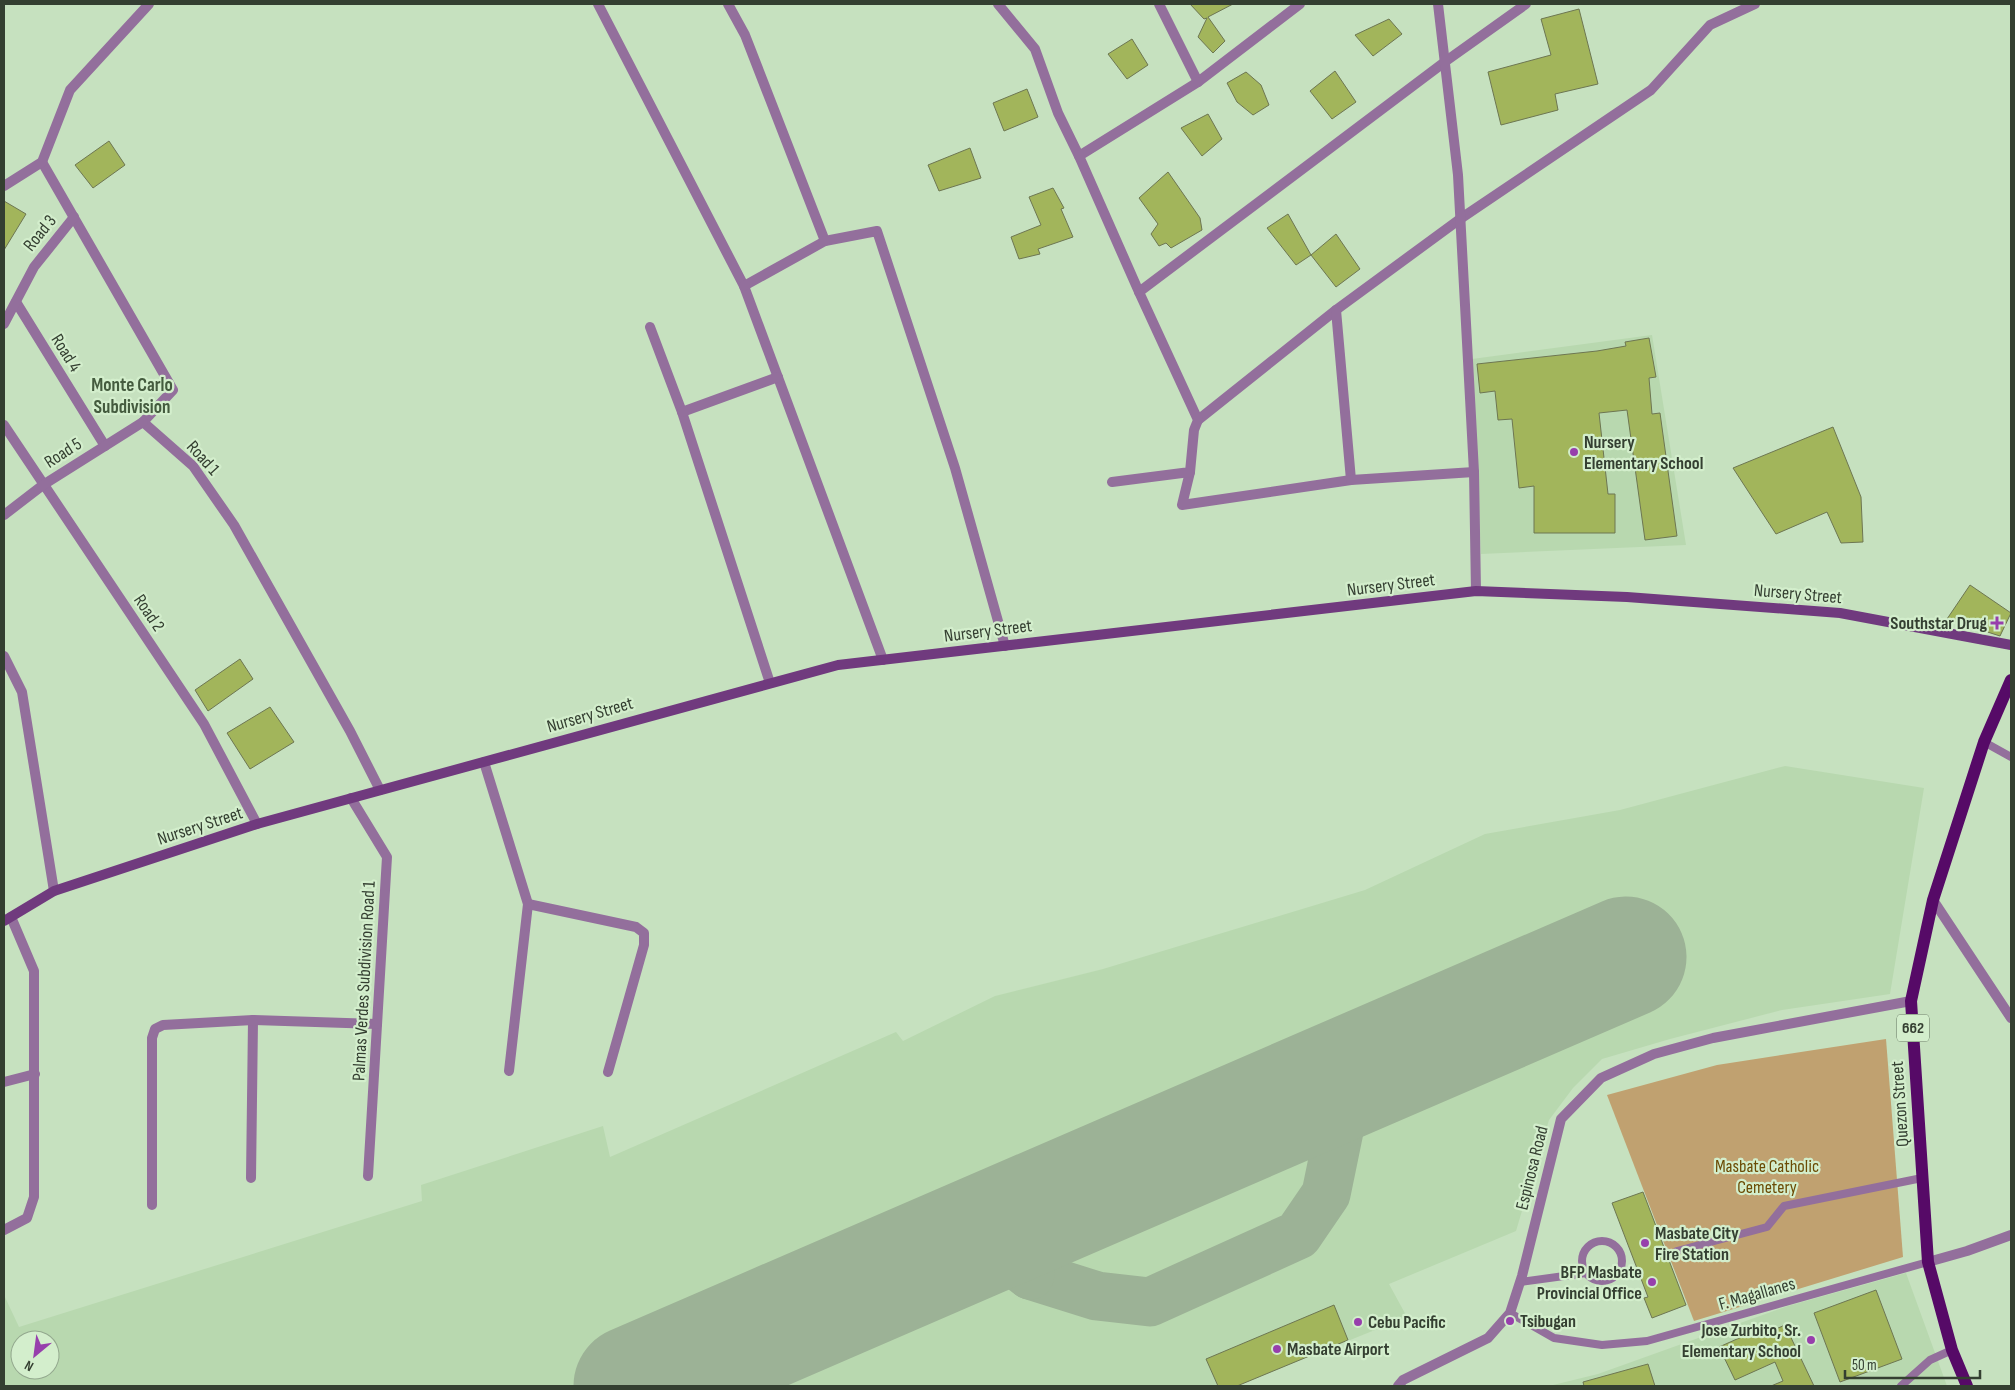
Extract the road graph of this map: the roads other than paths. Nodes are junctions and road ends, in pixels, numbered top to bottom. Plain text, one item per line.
1 (149, 4) edge
2 (598, 4) edge
3 (728, 4) edge
4 (998, 4) edge
5 (1159, 4) edge
6 (1300, 4) edge
7 (1438, 4) edge
8 (1526, 4) edge
9 (1755, 4) edge
10 (1446, 61) junction
11 (1198, 82) junction
12 (1079, 156) junction
13 (42, 162) junction
14 (4, 186) edge
15 (74, 216) junction
16 (1460, 219) junction
17 (825, 241) junction
18 (744, 286) junction
19 (1139, 292) junction
20 (16, 302) junction
21 (1336, 310) junction
22 (4, 324) edge
23 (650, 326) dead end
24 (778, 377) junction
25 (682, 412) junction
26 (1198, 420) junction
27 (143, 422) junction
28 (4, 425) edge
29 (105, 446) junction
30 (1190, 472) junction
31 (1474, 472) junction
32 (1351, 480) junction
33 (1112, 482) dead end
34 (43, 485) junction
35 (4, 515) edge
36 (1476, 591) junction
37 (2011, 645) edge
38 (1005, 646) junction
39 (4, 656) edge
40 (883, 660) junction
41 (2011, 680) edge
42 (770, 683) junction
43 (1984, 742) junction
44 (2011, 757) edge
45 (484, 762) junction
46 (380, 790) junction
47 (351, 798) junction
48 (257, 824) junction
49 (54, 891) junction
50 (1932, 900) junction
51 (528, 904) junction
52 (7, 919) edge
53 (1911, 1001) junction
54 (2011, 1018) edge
55 (252, 1020) junction
56 (377, 1024) junction
57 (509, 1071) dead end
58 (608, 1072) dead end
59 (34, 1074) junction
60 (4, 1082) edge
61 (368, 1176) dead end
62 (251, 1178) dead end
63 (1922, 1178) junction
64 (152, 1205) dead end
65 (4, 1230) edge
66 (2011, 1234) edge
67 (1677, 1251) dead end
68 (1928, 1262) junction
69 (1586, 1273) junction
70 (1520, 1282) junction
71 (1510, 1312) junction
72 (1952, 1350) junction
73 (1398, 1386) edge
74 (1901, 1386) edge
75 (1967, 1386) edge

1 - 13 street
2 - 18 street
3 - 17 street
4 - 12 street
5 - 11 street
6 - 11 street
7 - 10 street
8 - 10 street
9 - 16 street
10 - 16 street
10 - 19 street
11 - 12 street
12 - 19 street
13 - 14 street
13 - 15 street
15 - 20 street, Road 3
15 - 27 street
16 - 21 street
16 - 31 street
17 - 18 street
17 - 38 street
18 - 24 street
19 - 26 street
20 - 22 street, Road 3
20 - 29 street, Road 4
21 - 26 street
21 - 32 street
23 - 25 street
24 - 25 street
24 - 40 street
25 - 42 street
26 - 30 street
27 - 29 street, Road 5
27 - 46 street, Road 1
28 - 34 street, Road 2
29 - 34 street, Road 5
30 - 32 street
30 - 33 street
31 - 32 street
31 - 36 street
34 - 35 street, Road 5
34 - 48 street, Road 2
36 - 37 main road, Nursery Street
36 - 38 main road, Nursery Street
38 - 40 main road, Nursery Street
39 - 49 street
40 - 42 main road, Nursery Street
41 - 43 main road, Quezon Street / 662
42 - 45 main road, Nursery Street
43 - 44 lane
43 - 50 main road, Quezon Street / 662
45 - 46 main road, Nursery Street
45 - 51 street
46 - 47 main road, Nursery Street
47 - 48 main road, Nursery Street
47 - 56 street, Palmas Verdes Subdivision Road 1
48 - 49 main road, Nursery Street
49 - 52 main road, Nursery Street
50 - 53 main road, Quezon Street / 662
50 - 54 street
51 - 57 street
51 - 58 street
52 - 59 street
53 - 63 main road, Quezon Street / 662
53 - 70 street, Espinosa Road
55 - 56 street
55 - 62 street
55 - 64 street
56 - 61 street, Palmas Verdes Subdivision Road 1
59 - 60 street
59 - 65 street
63 - 67 lane
63 - 68 main road, Quezon Street / 662
66 - 68 street
68 - 71 lane, F. Magallanes
68 - 72 main road, Quezon Street / 662
69 - 69 lane
69 - 70 lane
70 - 71 street, Espinosa Road
71 - 73 street, Espinosa Road
72 - 74 lane
72 - 75 main road, Quezon Street / 662

